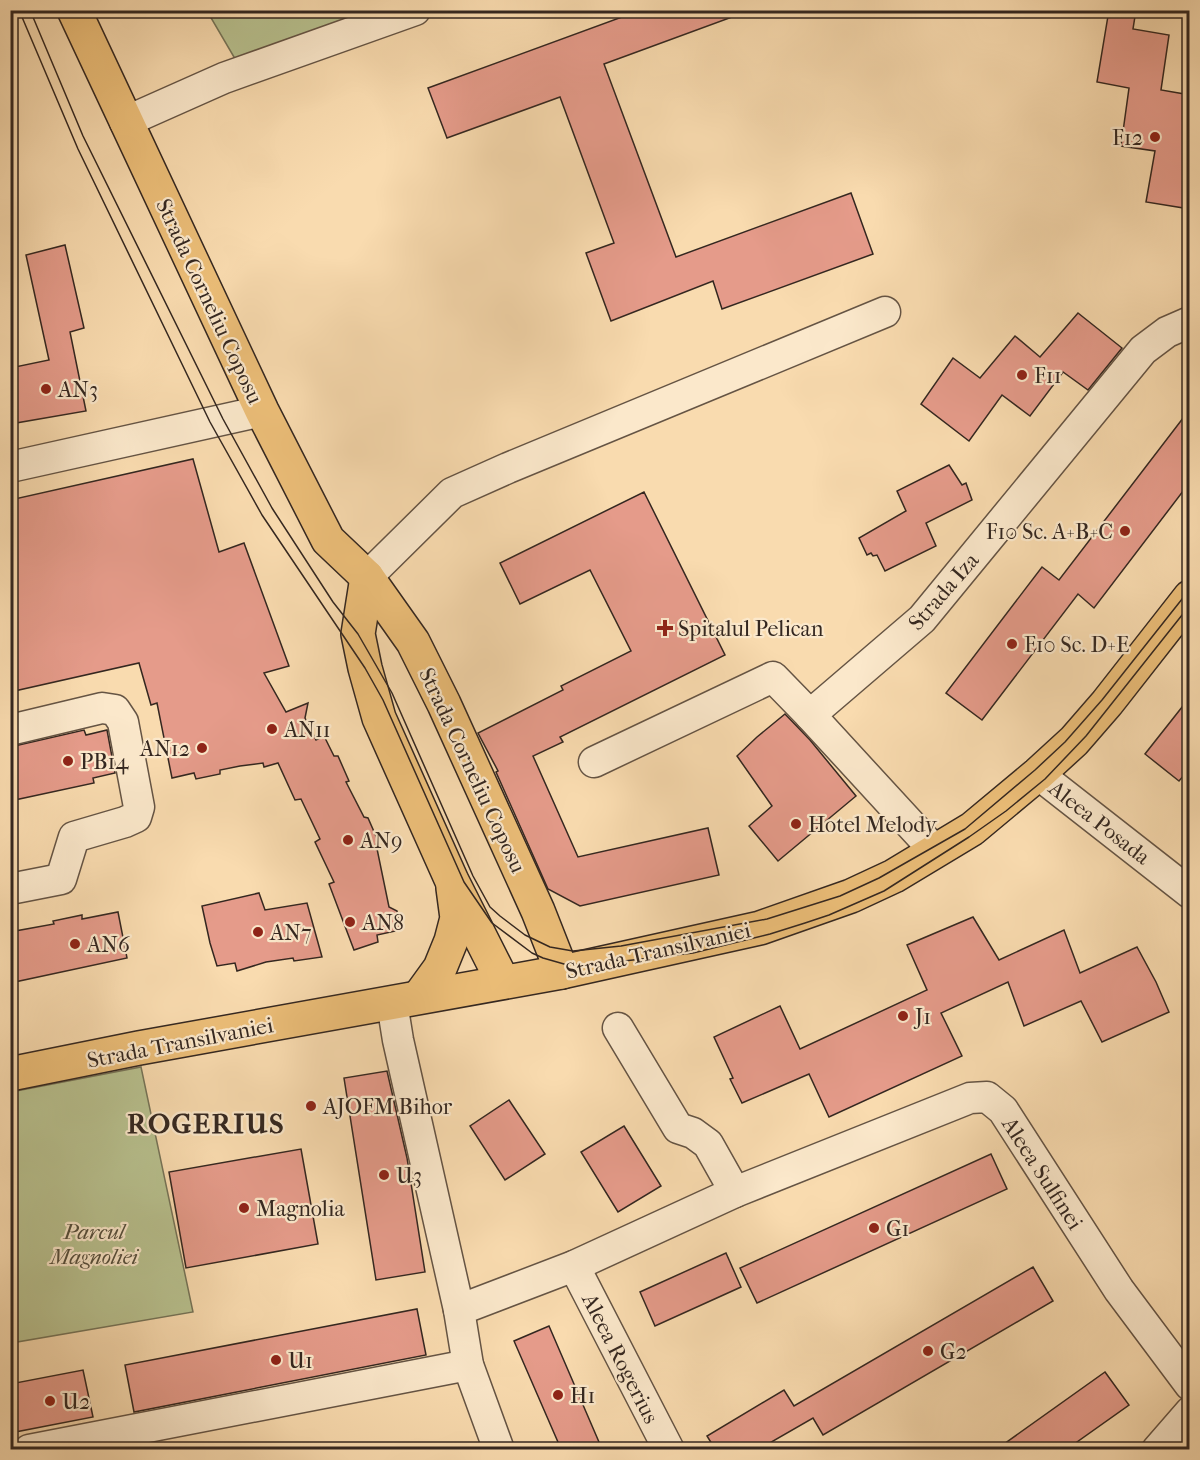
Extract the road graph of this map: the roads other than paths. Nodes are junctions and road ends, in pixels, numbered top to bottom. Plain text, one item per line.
1 (74, 10) edge
2 (415, 10) edge
3 (125, 122) junction
4 (885, 312) dead end
5 (1190, 322) edge
6 (262, 411) junction
7 (10, 467) edge
8 (367, 578) junction
9 (1190, 597) edge
10 (810, 715) junction
11 (10, 730) edge
12 (594, 762) dead end
13 (1038, 774) junction
14 (935, 851) junction
15 (452, 881) junction
16 (10, 889) edge
17 (1190, 892) edge
18 (562, 972) junction
19 (503, 982) junction
20 (405, 1000) junction
21 (618, 1028) dead end
22 (10, 1074) edge
23 (735, 1192) junction
24 (574, 1266) junction
25 (459, 1310) junction
26 (468, 1365) junction
27 (1190, 1385) edge
28 (1190, 1413) edge
29 (29, 1449) edge
30 (499, 1449) edge
31 (669, 1449) edge
32 (1157, 1449) edge

1 - 3 main road, Strada Corneliu Coposu
2 - 3 street
3 - 6 main road, Strada Corneliu Coposu
4 - 8 street
5 - 10 street, Strada Iza
6 - 7 street
6 - 8 main road, Strada Corneliu Coposu
8 - 15 main road
8 - 18 main road, Strada Corneliu Coposu
9 - 13 main road, Strada Transilvaniei
10 - 12 street
10 - 14 street
11 - 16 street
13 - 14 main road, Strada Transilvaniei
13 - 17 street, Aleea Posada
14 - 18 main road, Strada Transilvaniei
15 - 19 main road
15 - 20 main road
18 - 19 main road, Strada Transilvaniei
19 - 20 main road, Strada Transilvaniei
20 - 22 main road, Strada Transilvaniei
20 - 25 street
21 - 23 street
23 - 24 street, Aleea Sulfinei
23 - 27 street, Aleea Sulfinei
24 - 25 street, Aleea Sulfinei
24 - 31 street, Aleea Rogerius
25 - 26 street
26 - 29 street
26 - 30 street
28 - 32 street

